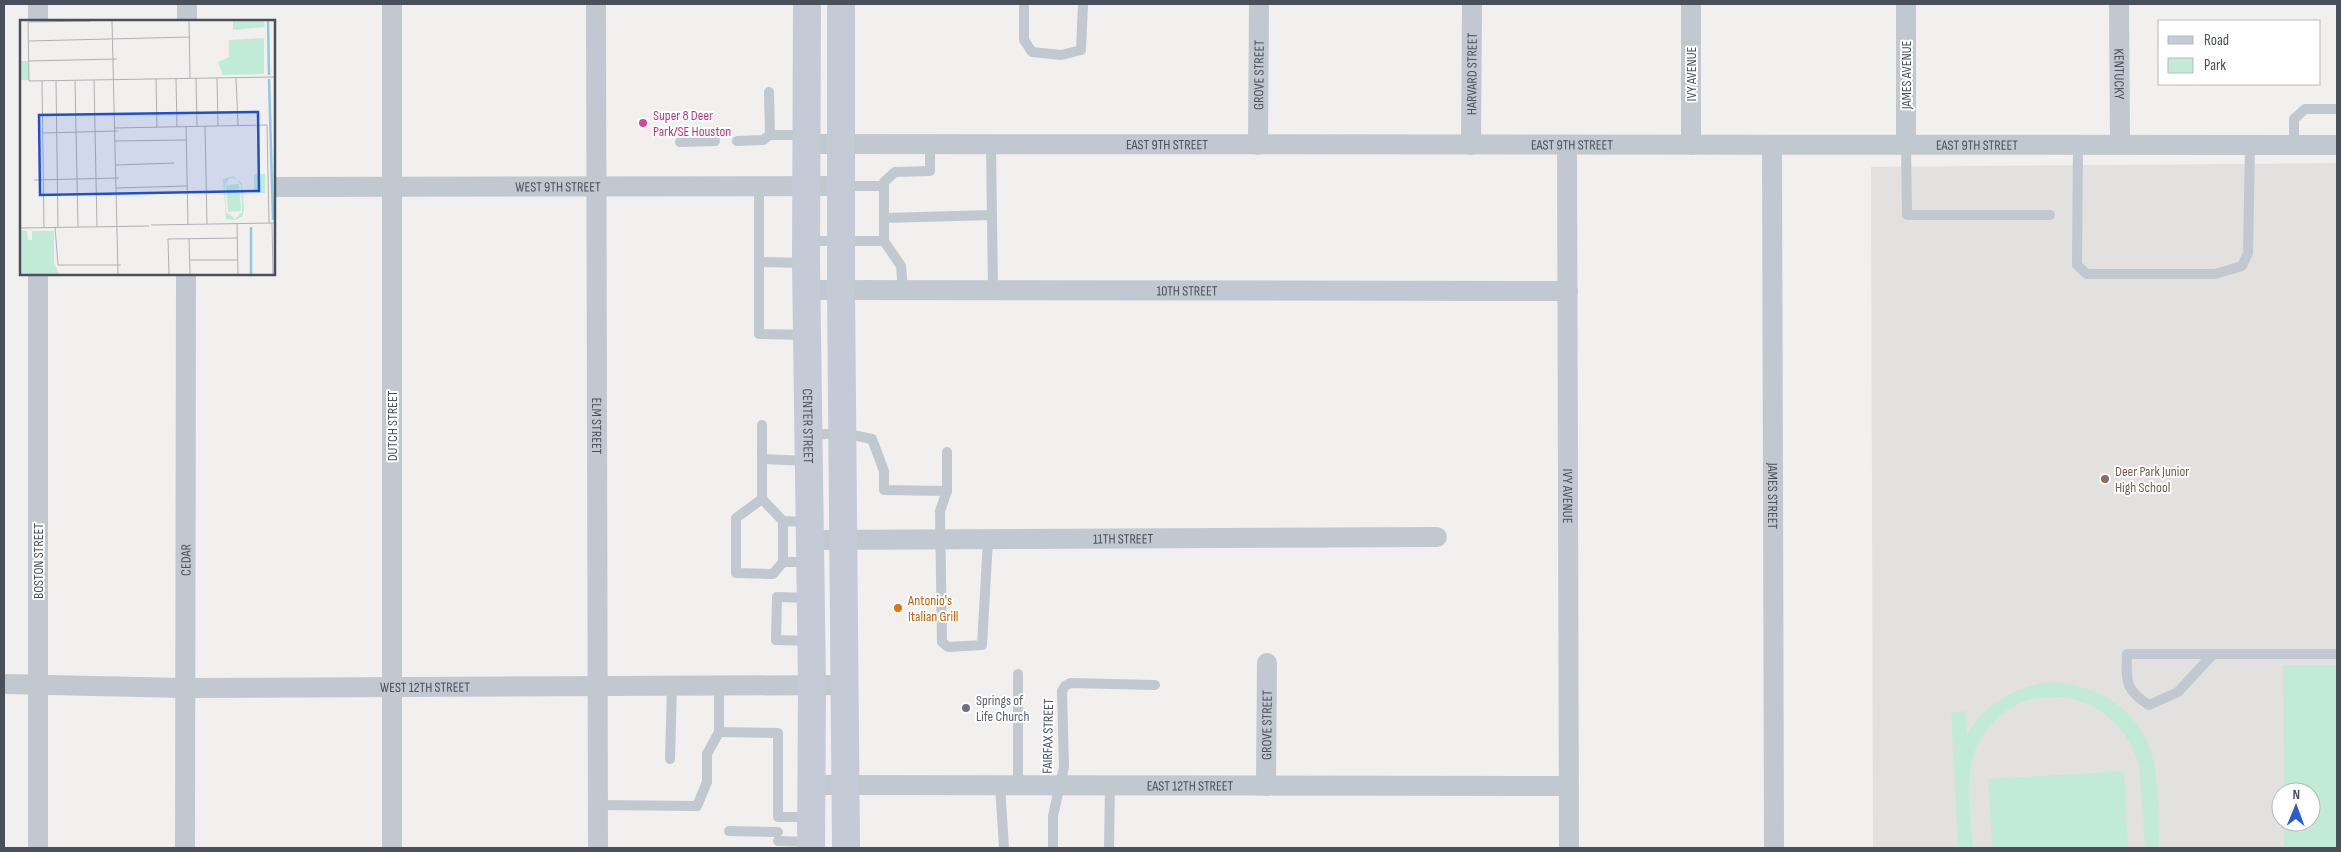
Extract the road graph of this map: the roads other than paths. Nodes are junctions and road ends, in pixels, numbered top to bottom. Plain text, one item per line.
1 (38, 4) edge
2 (187, 4) edge
3 (392, 4) edge
4 (596, 4) edge
5 (807, 4) edge
6 (841, 4) edge
7 (1024, 4) edge
8 (1083, 4) edge
9 (1259, 4) edge
10 (1472, 4) edge
11 (1691, 4) edge
12 (1906, 4) edge
13 (2119, 4) edge
14 (38, 20) edge
15 (187, 20) edge
16 (769, 92) dead end
17 (2337, 110) edge
18 (770, 135) junction
19 (806, 139) junction
20 (737, 140) dead end
21 (715, 141) dead end
22 (680, 142) dead end
23 (842, 144) junction
24 (930, 144) junction
25 (2078, 144) junction
26 (2120, 144) junction
27 (991, 145) junction
28 (1258, 145) junction
29 (1471, 145) junction
30 (1567, 145) junction
31 (1691, 145) junction
32 (1772, 145) junction
33 (1906, 145) junction
34 (2250, 145) junction
35 (2294, 145) junction
36 (2337, 145) edge
37 (391, 186) junction
38 (596, 186) junction
39 (759, 186) junction
40 (806, 186) junction
41 (841, 186) junction
42 (884, 186) junction
43 (275, 187) edge
44 (992, 215) junction
45 (2050, 215) dead end
46 (884, 218) junction
47 (841, 241) junction
48 (884, 241) junction
49 (759, 262) junction
50 (807, 265) junction
51 (38, 275) edge
52 (186, 275) edge
53 (841, 291) junction
54 (903, 291) junction
55 (1568, 291) junction
56 (993, 292) junction
57 (807, 335) junction
58 (762, 425) dead end
59 (843, 433) junction
60 (809, 448) junction
61 (948, 452) dead end
62 (762, 459) junction
63 (947, 491) junction
64 (762, 499) junction
65 (783, 522) junction
66 (1437, 537) dead end
67 (844, 540) junction
68 (939, 540) junction
69 (988, 540) junction
70 (811, 541) junction
71 (782, 562) junction
72 (811, 598) junction
73 (812, 641) junction
74 (2213, 654) junction
75 (2337, 654) edge
76 (1267, 663) dead end
77 (1018, 674) dead end
78 (4, 684) edge
79 (38, 684) junction
80 (719, 685) junction
81 (845, 685) junction
82 (597, 686) junction
83 (672, 686) junction
84 (812, 686) junction
85 (1155, 686) dead end
86 (392, 687) junction
87 (184, 688) junction
88 (719, 732) junction
89 (670, 759) dead end
90 (811, 785) junction
91 (846, 785) junction
92 (1009, 785) junction
93 (1058, 786) junction
94 (1110, 786) junction
95 (1266, 786) junction
96 (1569, 786) junction
97 (598, 805) junction
98 (778, 817) junction
99 (729, 831) dead end
100 (811, 836) edge
101 (778, 840) edge
102 (38, 848) edge
103 (185, 848) edge
104 (392, 848) edge
105 (598, 848) edge
106 (846, 848) edge
107 (1004, 848) edge
108 (1053, 848) edge
109 (1109, 848) edge
110 (1569, 848) edge
111 (1774, 848) edge

1 - 14 street
2 - 15 street
3 - 37 street, DUTCH STREET
4 - 38 street, ELM STREET
5 - 19 main road, CENTER STREET
6 - 23 main road
7 - 8 lane
9 - 28 street, GROVE STREET
10 - 29 street, HARVARD STREET
11 - 31 street, IVY AVENUE
12 - 33 street, JAMES AVENUE
13 - 26 street, KENTUCKY
16 - 18 lane
17 - 35 lane
18 - 19 lane
18 - 20 lane
19 - 23 street, EAST 9TH STREET
19 - 40 main road, CENTER STREET
21 - 22 lane
23 - 24 street, EAST 9TH STREET
23 - 41 main road
24 - 27 street, EAST 9TH STREET
24 - 42 lane
25 - 26 street, EAST 9TH STREET
25 - 33 street, EAST 9TH STREET
25 - 34 lane
26 - 34 street, EAST 9TH STREET
27 - 28 street, EAST 9TH STREET
27 - 44 lane
28 - 29 street, EAST 9TH STREET
29 - 30 street, EAST 9TH STREET
30 - 31 street, EAST 9TH STREET
30 - 55 street, IVY AVENUE
31 - 32 street, EAST 9TH STREET
32 - 33 street, EAST 9TH STREET
32 - 111 street, JAMES STREET
33 - 45 lane
34 - 35 street, EAST 9TH STREET
35 - 36 street, EAST 9TH STREET
37 - 38 street, WEST 9TH STREET
37 - 43 street, WEST 9TH STREET
37 - 86 street, DUTCH STREET
38 - 39 street, WEST 9TH STREET
38 - 82 street, ELM STREET
39 - 40 street, WEST 9TH STREET
39 - 49 lane
40 - 41 street, WEST 9TH STREET
40 - 50 main road, CENTER STREET
41 - 42 lane
41 - 47 main road
42 - 46 lane
44 - 46 lane
44 - 56 lane
46 - 48 lane
47 - 48 lane
47 - 50 lane
47 - 53 main road
48 - 54 lane
49 - 50 lane
49 - 57 lane
50 - 53 street, 10TH STREET
50 - 57 main road, CENTER STREET
51 - 79 street, BOSTON STREET
52 - 87 street, CEDAR
53 - 54 street, 10TH STREET
53 - 59 main road
54 - 56 street, 10TH STREET
55 - 56 street, 10TH STREET
55 - 96 street, IVY AVENUE
57 - 60 main road, CENTER STREET
58 - 62 lane
59 - 60 lane
59 - 63 lane
59 - 67 main road
60 - 62 lane
60 - 70 main road, CENTER STREET
61 - 63 lane
62 - 64 lane
63 - 68 lane
64 - 65 lane
64 - 71 lane
65 - 70 lane
65 - 71 lane
66 - 69 street, 11TH STREET
67 - 68 street, 11TH STREET
67 - 70 street, 11TH STREET
67 - 81 main road
68 - 69 street, 11TH STREET
68 - 69 lane
70 - 71 lane
70 - 72 main road, CENTER STREET
72 - 73 main road, CENTER STREET
72 - 73 lane
73 - 84 main road, CENTER STREET
74 - 74 lane
74 - 75 lane
76 - 95 street, GROVE STREET
77 - 92 lane
78 - 79 street, WEST 12TH STREET
79 - 87 street, WEST 12TH STREET
79 - 102 street, BOSTON STREET
80 - 83 street, WEST 12TH STREET
80 - 84 street, WEST 12TH STREET
80 - 88 lane
81 - 84 street, WEST 12TH STREET
81 - 91 main road
82 - 83 street, WEST 12TH STREET
82 - 86 street, WEST 12TH STREET
82 - 97 street, ELM STREET
83 - 89 lane
84 - 90 main road, CENTER STREET
85 - 93 lane, FAIRFAX STREET
86 - 87 street, WEST 12TH STREET
86 - 104 street, DUTCH STREET
87 - 103 street, CEDAR
88 - 97 lane
88 - 98 lane
90 - 91 street, EAST 12TH STREET
90 - 100 main road, CENTER STREET
91 - 92 street, EAST 12TH STREET
91 - 106 main road
92 - 93 street, EAST 12TH STREET
92 - 107 lane
93 - 94 street, EAST 12TH STREET
93 - 108 lane, FAIRFAX STREET
94 - 95 street, EAST 12TH STREET
94 - 109 lane
95 - 96 street, EAST 12TH STREET
96 - 110 street, IVY AVENUE
97 - 105 street, ELM STREET
98 - 100 lane
98 - 101 lane
99 - 101 lane
100 - 101 lane

